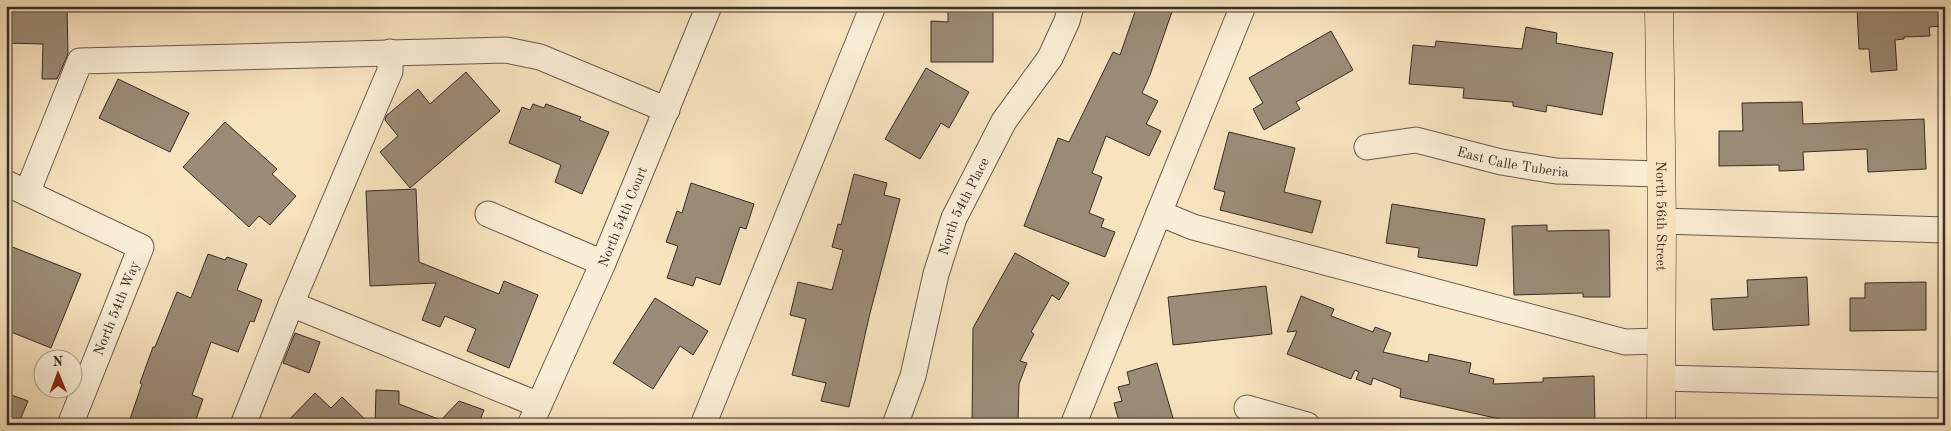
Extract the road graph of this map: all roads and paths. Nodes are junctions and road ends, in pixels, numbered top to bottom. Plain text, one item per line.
1 (709, 6) edge
2 (873, 6) edge
3 (1071, 6) edge
4 (1243, 6) edge
5 (1659, 6) edge
6 (390, 52) junction
7 (667, 110) junction
8 (1367, 147) dead end
9 (1661, 174) junction
10 (12, 189) edge
11 (1159, 213) junction
12 (488, 214) dead end
13 (1662, 221) junction
14 (1945, 230) edge
15 (603, 263) junction
16 (291, 304) junction
17 (1661, 341) junction
18 (1662, 378) junction
19 (1945, 385) edge
20 (1247, 408) dead end
21 (534, 415) edge
22 (70, 425) edge
23 (243, 425) edge
24 (703, 425) edge
25 (895, 425) edge
26 (1073, 425) edge
27 (1307, 425) edge
28 (1661, 425) edge

1 - 7 street, North 54th Court
2 - 24 street
3 - 25 street, North 54th Place
4 - 11 street
5 - 9 main road, North 56th Street
6 - 7 street
6 - 10 street
6 - 16 street
7 - 15 street, North 54th Court
8 - 9 street, East Calle Tuberia
9 - 13 main road, North 56th Street
10 - 22 street, North 54th Way
11 - 17 street
11 - 26 street
12 - 15 street
13 - 14 street
13 - 17 main road, North 56th Street
15 - 21 street, North 54th Court
16 - 21 street
16 - 23 street
17 - 18 main road, North 56th Street
18 - 19 street
18 - 28 main road, North 56th Street
20 - 27 street

